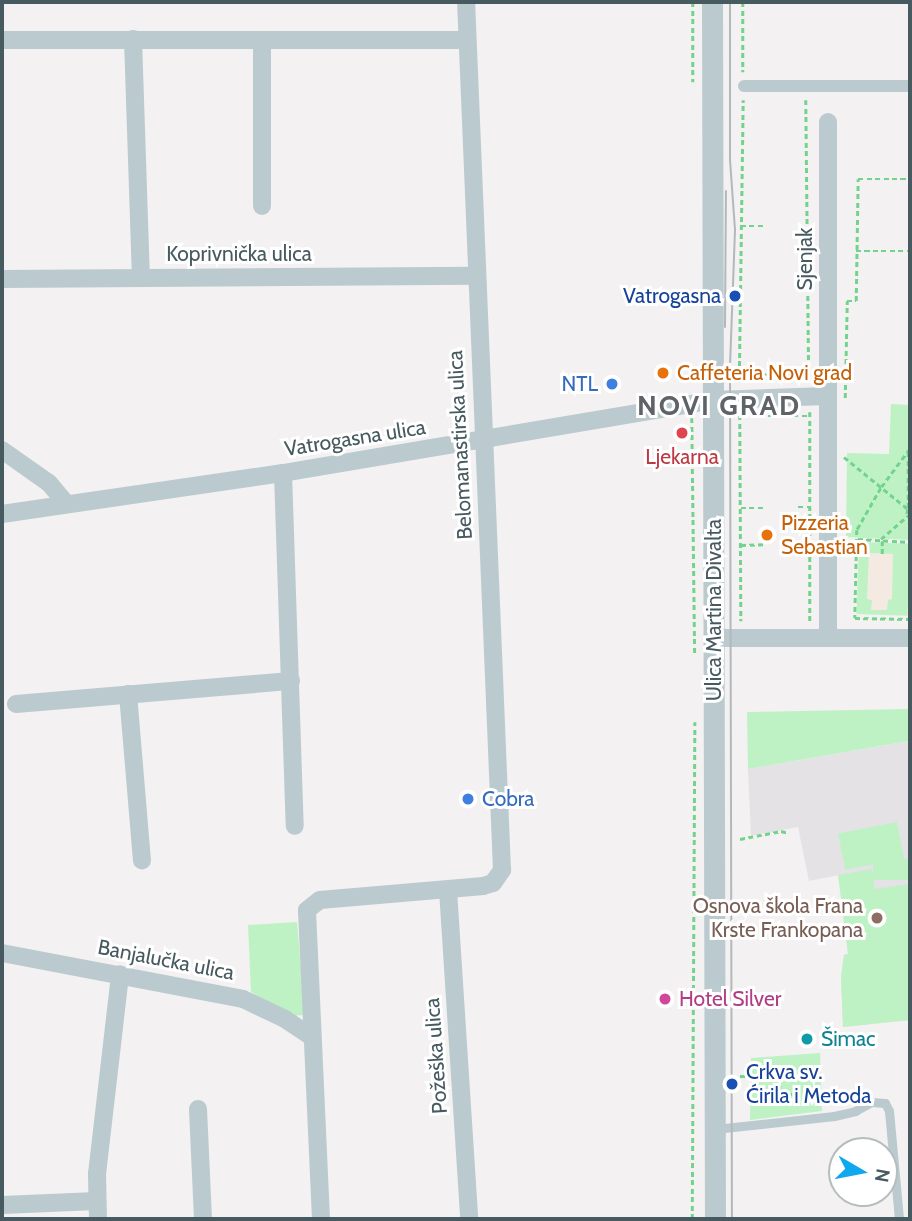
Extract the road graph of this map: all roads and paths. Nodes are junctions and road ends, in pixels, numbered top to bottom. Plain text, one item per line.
1 (466, 2) edge
2 (693, 2) edge
3 (712, 2) edge
4 (743, 2) edge
5 (132, 39) junction
6 (2, 40) edge
7 (262, 40) junction
8 (466, 40) junction
9 (744, 86) junction
10 (910, 86) edge
11 (693, 93) dead end
12 (828, 122) dead end
13 (910, 179) edge
14 (261, 206) dead end
15 (801, 225) dead end
16 (808, 225) dead end
17 (741, 226) junction
18 (766, 226) dead end
19 (856, 251) junction
20 (910, 251) edge
21 (475, 276) junction
22 (141, 277) junction
23 (2, 279) edge
24 (714, 374) junction
25 (739, 374) junction
26 (809, 375) dead end
27 (827, 396) junction
28 (739, 397) junction
29 (845, 405) dead end
30 (704, 410) junction
31 (740, 416) junction
32 (810, 416) dead end
33 (483, 440) junction
34 (2, 450) edge
35 (909, 450) edge
36 (844, 457) dead end
37 (283, 473) junction
38 (881, 488) junction
39 (66, 503) junction
40 (798, 507) dead end
41 (810, 507) dead end
42 (741, 508) junction
43 (765, 508) dead end
44 (908, 509) junction
45 (2, 514) edge
46 (909, 516) edge
47 (857, 539) junction
48 (880, 540) junction
49 (910, 542) edge
50 (766, 544) dead end
51 (794, 544) dead end
52 (810, 544) dead end
53 (741, 545) junction
54 (882, 554) dead end
55 (879, 610) dead end
56 (879, 618) junction
57 (910, 619) edge
58 (741, 630) dead end
59 (715, 638) junction
60 (828, 638) junction
61 (910, 638) edge
62 (695, 653) dead end
63 (290, 681) junction
64 (128, 694) junction
65 (16, 704) dead end
66 (695, 720) dead end
67 (295, 826) dead end
68 (789, 833) dead end
69 (740, 839) dead end
70 (142, 860) dead end
71 (448, 890) junction
72 (2, 953) edge
73 (120, 974) junction
74 (312, 1037) junction
75 (740, 1076) dead end
76 (792, 1094) dead end
77 (198, 1110) dead end
78 (715, 1129) junction
79 (97, 1201) junction
80 (2, 1205) edge
81 (98, 1219) edge
82 (203, 1219) edge
83 (321, 1219) edge
84 (469, 1219) edge
85 (692, 1219) edge
86 (715, 1219) edge
87 (899, 1219) edge

1 - 8 street, Belomanastirska ulica
2 - 11 path
3 - 24 street, Ulica Martina Divalta
4 - 9 path
5 - 6 street
5 - 7 street
5 - 22 street
7 - 8 street
7 - 14 street
8 - 21 street, Belomanastirska ulica
9 - 10 street
9 - 17 path
12 - 27 street, Sjenjak
13 - 19 path
15 - 16 path
17 - 18 path
17 - 25 path
19 - 20 path
19 - 29 path
21 - 22 street, Koprivnička ulica
21 - 33 street, Belomanastirska ulica
22 - 23 street, Koprivnička ulica
24 - 25 path
24 - 30 street, Ulica Martina Divalta
25 - 26 path
25 - 28 path
27 - 28 street
27 - 60 street, Sjenjak
28 - 30 street
28 - 31 path
30 - 31 path
30 - 33 street, Vatrogasna ulica
30 - 59 street, Ulica Martina Divalta
30 - 62 path
31 - 32 path
31 - 42 path
33 - 37 street, Vatrogasna ulica
33 - 71 street, Belomanastirska ulica
34 - 39 street
35 - 38 path
35 - 44 path
36 - 38 path
37 - 39 street, Vatrogasna ulica
37 - 63 street
38 - 44 path
38 - 47 path
39 - 45 street, Vatrogasna ulica
40 - 41 path
42 - 43 path
42 - 53 path
44 - 46 path
46 - 48 path
47 - 48 path
47 - 56 path
48 - 49 path
48 - 54 path
50 - 53 path
51 - 52 path
53 - 58 path
55 - 56 path
56 - 57 path
59 - 60 street
59 - 78 street, Ulica Martina Divalta
60 - 61 street
63 - 64 street
63 - 67 street
64 - 65 street
64 - 70 street
66 - 85 path
68 - 69 path
71 - 74 street
71 - 84 street, Požeška ulica
72 - 73 street, Banjalučka ulica
73 - 74 street, Banjalučka ulica
73 - 79 street
74 - 83 street
75 - 76 path
77 - 82 street
78 - 86 street, Ulica Martina Divalta
78 - 87 lane
79 - 80 street
79 - 81 street

